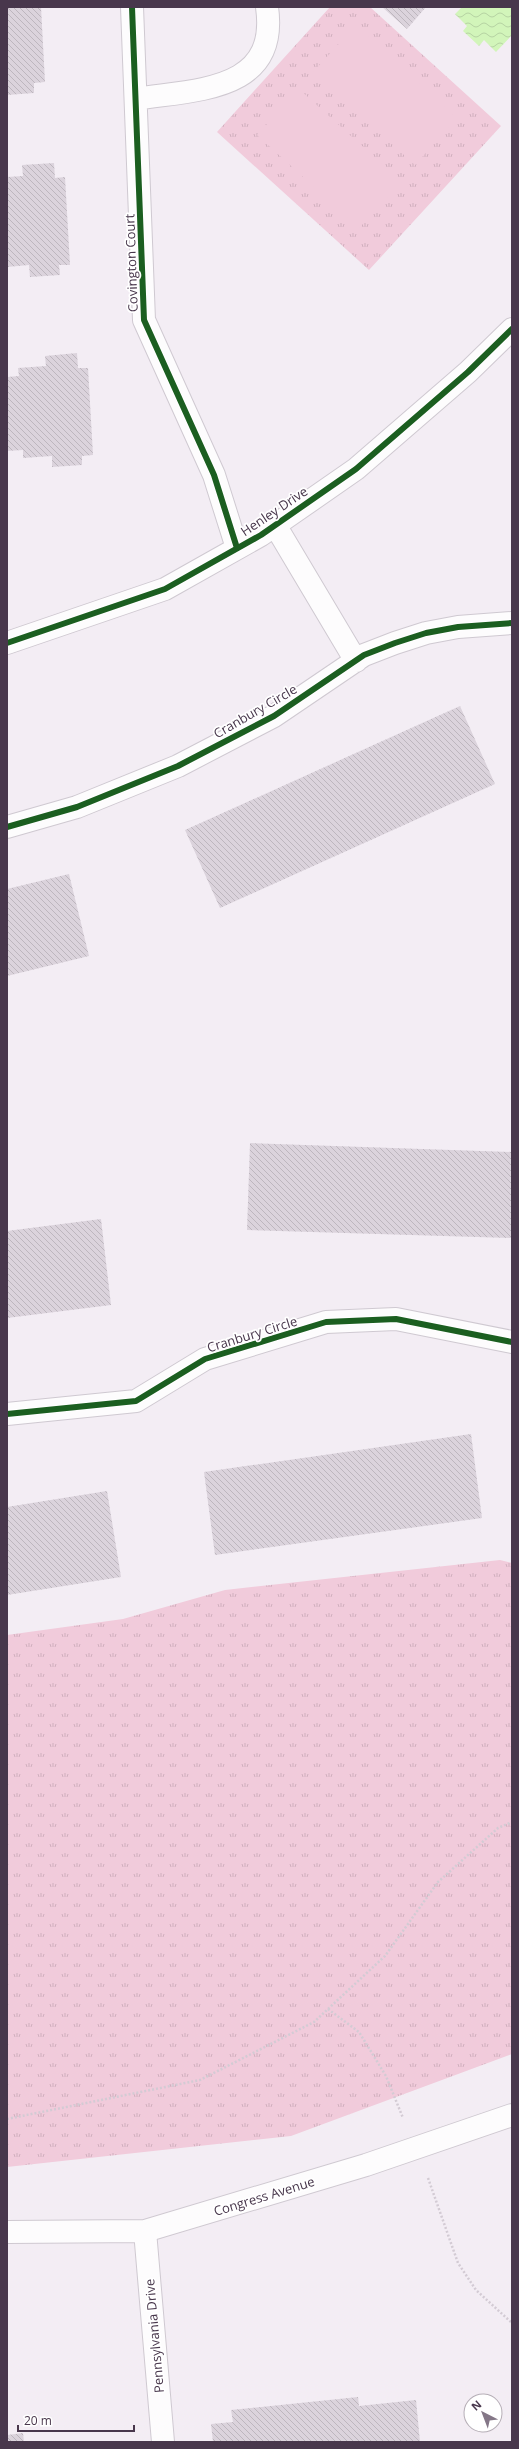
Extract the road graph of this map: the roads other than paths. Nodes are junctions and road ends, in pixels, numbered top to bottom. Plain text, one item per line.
1 (132, 7) edge
2 (267, 7) edge
3 (136, 99) junction
4 (512, 329) edge
5 (275, 525) junction
6 (237, 548) junction
7 (512, 624) edge
8 (7, 643) edge
9 (356, 661) junction
10 (7, 827) edge
11 (512, 1342) edge
12 (7, 1414) edge
13 (512, 2115) edge
14 (145, 2231) junction
15 (7, 2232) edge
16 (164, 2442) edge

1 - 3 street, Covington Court
2 - 3 street
3 - 6 street, Covington Court
4 - 5 street, Henley Drive
5 - 6 street, Henley Drive
5 - 9 street
6 - 8 street, Henley Drive
7 - 9 street, Cranbury Circle
9 - 10 street, Cranbury Circle
11 - 12 street, Cranbury Circle
13 - 14 street, Congress Avenue
14 - 15 street, Congress Avenue
14 - 16 street, Pennsylvania Drive

